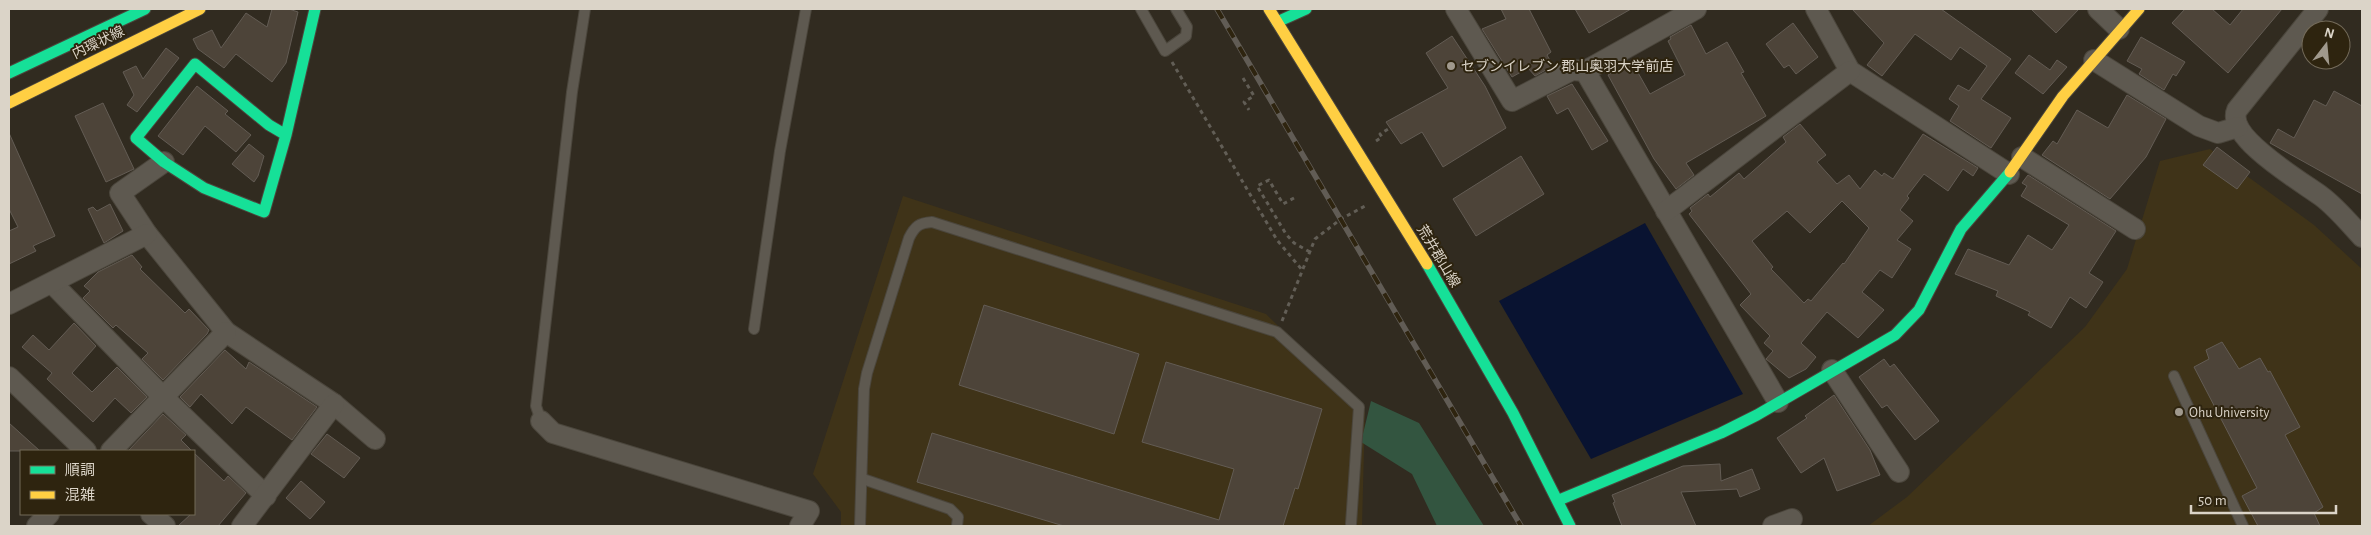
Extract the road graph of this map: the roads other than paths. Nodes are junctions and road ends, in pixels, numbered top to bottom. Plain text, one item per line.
1 (145, 9) edge
2 (200, 9) edge
3 (315, 9) edge
4 (585, 9) edge
5 (806, 9) edge
6 (1141, 9) edge
7 (1176, 9) edge
8 (1269, 9) edge
9 (1306, 9) edge
10 (1456, 9) edge
11 (1696, 9) edge
12 (1816, 9) edge
13 (2098, 9) edge
14 (2139, 9) edge
15 (2318, 9) edge
16 (1277, 22) junction
17 (2119, 29) junction
18 (2094, 60) junction
19 (1584, 71) junction
20 (1850, 71) junction
21 (9, 73) edge
22 (9, 103) edge
23 (2238, 127) junction
24 (286, 135) junction
25 (2022, 157) junction
26 (164, 162) junction
27 (2009, 174) junction
28 (1666, 211) junction
29 (2135, 229) dead end
30 (147, 234) junction
31 (2362, 236) edge
32 (52, 283) junction
33 (9, 304) edge
34 (754, 328) dead end
35 (226, 332) junction
36 (1832, 370) junction
37 (2174, 376) dead end
38 (9, 377) edge
39 (164, 398) junction
40 (1778, 402) junction
41 (334, 404) junction
42 (541, 421) joint
43 (375, 439) dead end
44 (85, 450) edge
45 (112, 450) edge
46 (1898, 472) dead end
47 (863, 479) junction
48 (266, 496) junction
49 (1559, 500) junction
50 (48, 515) edge
51 (152, 515) edge
52 (1792, 519) dead end
53 (1351, 524) dead end
54 (37, 526) edge
55 (164, 526) edge
56 (242, 526) edge
57 (800, 526) edge
58 (860, 526) edge
59 (957, 526) edge
60 (1570, 526) edge
61 (1773, 526) edge
62 (2243, 526) edge

1 - 21 street, 内環状線
2 - 22 street, 内環状線
3 - 24 street
4 - 42 lane
5 - 34 lane
6 - 7 lane
8 - 16 street, 荒井郡山線
9 - 16 street
10 - 19 street
11 - 19 street
12 - 20 street
13 - 17 street
14 - 17 street
15 - 23 street
16 - 49 street, 荒井郡山線
17 - 18 street
18 - 23 street
18 - 25 street
19 - 28 street
20 - 27 street
20 - 28 street
23 - 31 street
24 - 26 street
24 - 26 street
25 - 27 street
25 - 29 street
26 - 30 street
27 - 36 street
28 - 40 street
30 - 32 street
30 - 35 street
32 - 33 street
32 - 39 street
35 - 39 street
35 - 41 street
36 - 40 street
36 - 46 street
37 - 62 lane
38 - 44 street
39 - 45 street
39 - 48 street
40 - 49 street
41 - 43 street
41 - 48 street
42 - 57 street
47 - 53 lane
47 - 58 lane
47 - 59 lane
48 - 56 street
49 - 60 street, 荒井郡山線
50 - 54 street
51 - 55 street
52 - 61 street

